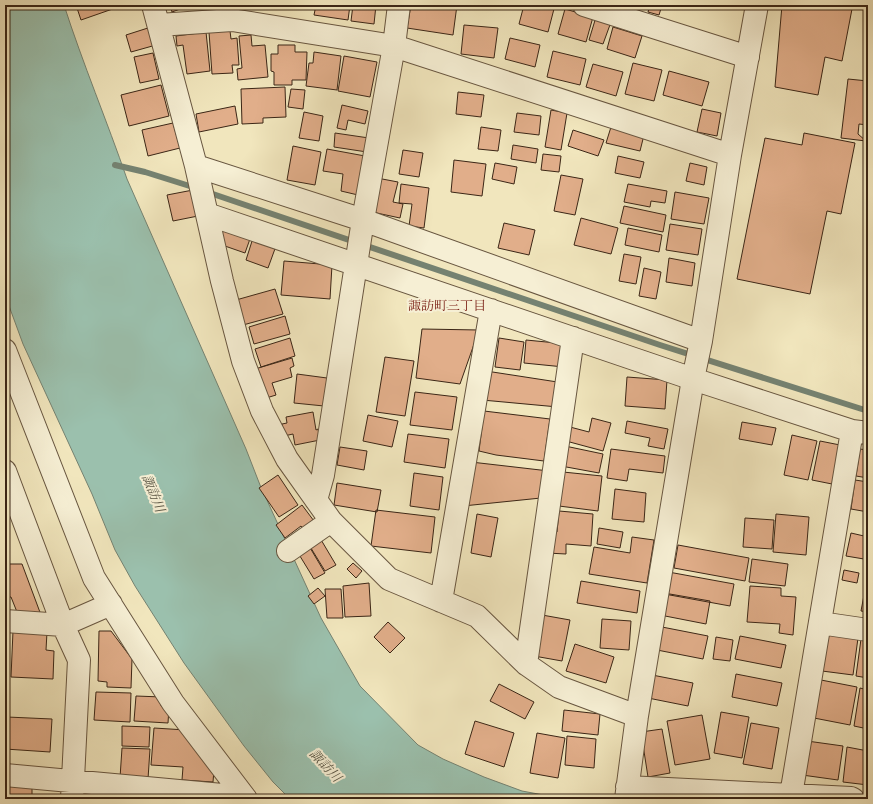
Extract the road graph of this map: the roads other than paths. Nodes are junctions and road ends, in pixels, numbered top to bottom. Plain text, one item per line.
1 (399, 5) edge
2 (584, 5) edge
3 (757, 5) edge
4 (156, 15) edge
5 (394, 46) junction
6 (748, 57) junction
7 (730, 155) junction
8 (196, 166) junction
9 (207, 214) junction
10 (363, 220) junction
11 (356, 264) junction
12 (491, 310) junction
13 (573, 338) junction
14 (701, 341) junction
15 (5, 350) edge
16 (693, 379) junction
17 (860, 432) edge
18 (5, 471) edge
19 (316, 500) junction
20 (331, 521) junction
21 (288, 551) dead end
22 (441, 600) junction
23 (111, 604) junction
24 (5, 621) edge
25 (820, 623) junction
26 (63, 625) junction
27 (868, 630) edge
28 (526, 664) junction
29 (637, 716) junction
30 (5, 775) edge
31 (73, 790) edge
32 (626, 793) edge
33 (791, 795) junction
34 (245, 798) edge
35 (853, 799) edge

1 - 5 street
2 - 6 street
3 - 6 street
4 - 5 street
4 - 8 street
5 - 7 street
5 - 10 street
6 - 7 street
7 - 14 street
8 - 9 street
8 - 10 street
9 - 11 street
9 - 19 street
10 - 11 street
10 - 14 street
11 - 12 street
11 - 19 street
12 - 13 street
12 - 22 street
13 - 16 street
13 - 28 street
14 - 16 street
15 - 23 street
16 - 17 street
16 - 29 street
17 - 25 street
18 - 26 street
19 - 20 street
20 - 21 street
20 - 22 street
22 - 28 street
23 - 26 street
23 - 34 street
24 - 26 street
25 - 27 street
25 - 33 street
26 - 31 street
28 - 29 street
29 - 32 street
30 - 31 street
31 - 34 street
32 - 33 street
33 - 35 street

